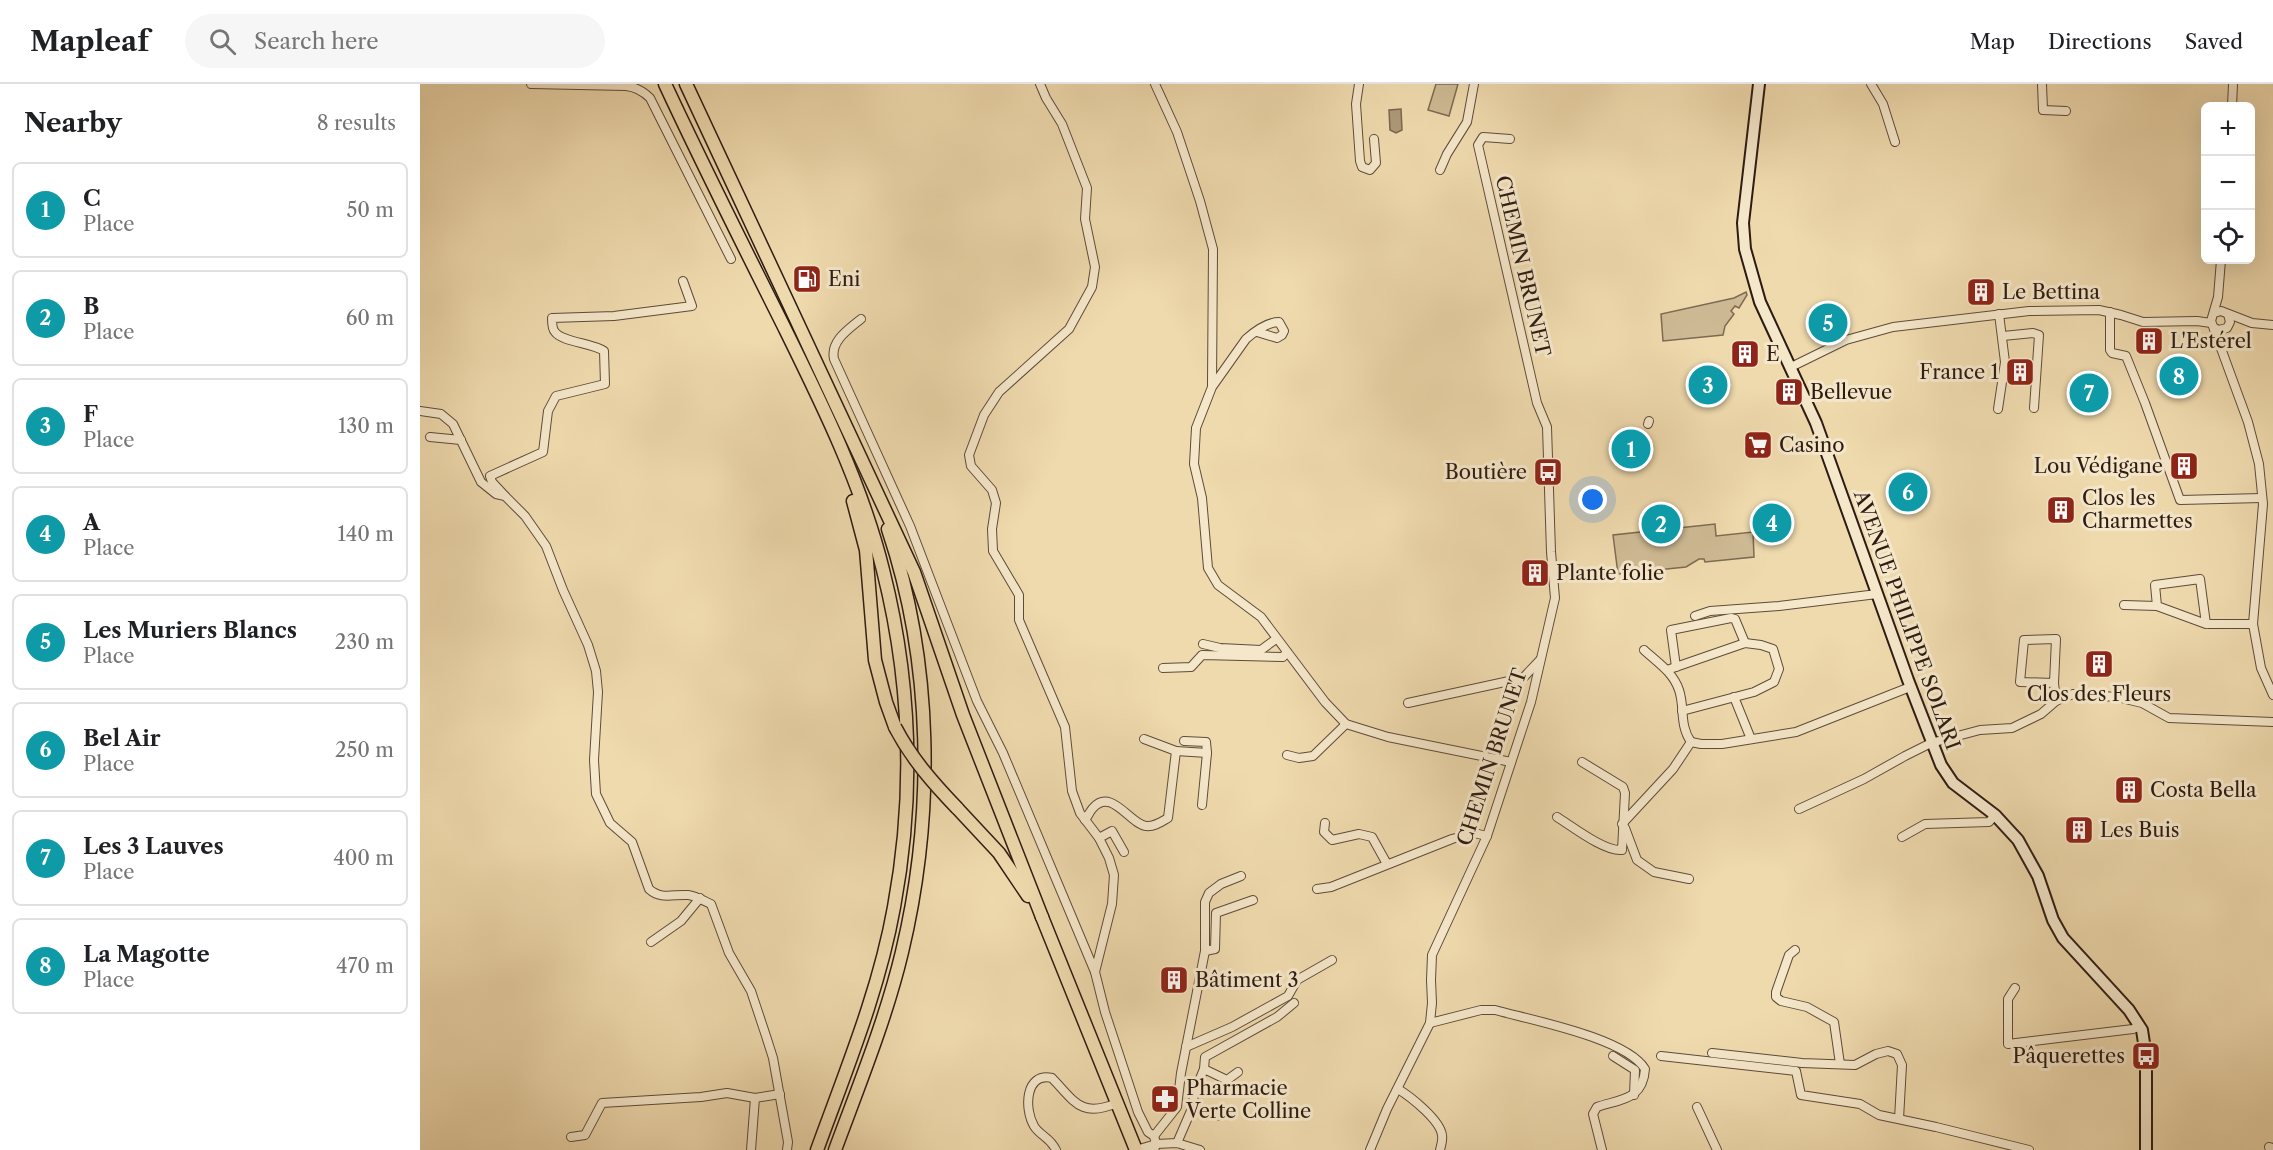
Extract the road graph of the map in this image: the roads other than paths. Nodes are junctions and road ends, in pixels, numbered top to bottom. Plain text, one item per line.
1 (531, 84) edge
2 (664, 84) edge
3 (686, 84) edge
4 (1040, 84) edge
5 (1155, 84) edge
6 (1359, 84) edge
7 (1474, 84) edge
8 (1759, 84) edge
9 (1871, 84) edge
10 (2042, 84) edge
11 (2233, 84) edge
12 (554, 85) edge
13 (585, 85) edge
14 (601, 85) edge
15 (2232, 102) edge
16 (2066, 111) dead end
17 (1374, 139) dead end
18 (1510, 139) dead end
19 (1895, 142) dead end
20 (1440, 170) dead end
21 (731, 259) dead end
22 (2220, 264) edge
23 (683, 281) dead end
24 (2218, 297) junction
25 (2110, 312) junction
26 (2227, 313) junction
27 (2000, 314) junction
28 (861, 319) dead end
29 (2212, 321) junction
30 (2252, 323) junction
31 (2273, 325) edge
32 (2227, 328) junction
33 (1257, 332) dead end
34 (2003, 336) junction
35 (2220, 344) junction
36 (1791, 367) junction
37 (1212, 387) junction
38 (420, 404) edge
39 (2034, 408) dead end
40 (1998, 409) dead end
41 (420, 411) edge
42 (430, 412) junction
43 (835, 434) junction
44 (430, 437) dead end
45 (461, 440) junction
46 (869, 474) junction
47 (505, 496) junction
48 (2262, 498) junction
49 (1877, 594) junction
50 (2124, 605) dead end
51 (2157, 606) junction
52 (1695, 616) dead end
53 (2206, 624) junction
54 (2253, 624) junction
55 (1276, 639) junction
56 (1745, 643) junction
57 (1203, 644) dead end
58 (1644, 650) dead end
59 (1287, 652) junction
60 (1540, 660) junction
61 (1163, 668) dead end
62 (1672, 668) junction
63 (2054, 683) junction
64 (1910, 687) junction
65 (2273, 695) edge
66 (1734, 697) junction
67 (2056, 700) junction
68 (1408, 703) dead end
69 (1682, 711) junction
70 (2273, 722) edge
71 (1346, 724) junction
72 (1144, 739) dead end
73 (1751, 739) junction
74 (1184, 741) dead end
75 (1690, 742) junction
76 (1931, 743) junction
77 (1176, 751) junction
78 (1207, 753) junction
79 (1287, 755) dead end
80 (1511, 762) junction
81 (1582, 762) dead end
82 (1202, 805) dead end
83 (1799, 809) dead end
84 (1995, 815) junction
85 (1557, 817) dead end
86 (1085, 820) junction
87 (1325, 823) dead end
88 (1622, 824) junction
89 (1487, 836) junction
90 (1902, 837) dead end
91 (1099, 838) junction
92 (1124, 852) dead end
93 (1388, 864) junction
94 (1241, 876) dead end
95 (1689, 879) dead end
96 (1317, 889) dead end
97 (700, 898) junction
98 (1253, 900) dead end
99 (1042, 917) junction
100 (651, 942) dead end
101 (1795, 950) dead end
102 (1204, 951) junction
103 (1332, 960) dead end
104 (1095, 972) junction
105 (2016, 988) dead end
106 (1294, 1003) dead end
107 (1430, 1023) junction
108 (2140, 1026) junction
109 (1186, 1047) junction
110 (1713, 1053) dead end
111 (1613, 1056) dead end
112 (1661, 1056) dead end
113 (1840, 1064) junction
114 (1204, 1069) junction
115 (1238, 1072) dead end
116 (1398, 1089) junction
117 (780, 1094) junction
118 (1634, 1095) junction
119 (755, 1098) junction
120 (1117, 1103) junction
121 (1193, 1106) junction
122 (1697, 1107) dead end
123 (1216, 1116) dead end
124 (1899, 1119) junction
125 (571, 1137) dead end
126 (1177, 1143) junction
127 (1155, 1144) edge
128 (751, 1150) edge
129 (787, 1150) edge
130 (817, 1150) edge
131 (835, 1150) edge
132 (1056, 1150) edge
133 (1136, 1150) edge
134 (1200, 1150) edge
135 (1370, 1150) edge
136 (1440, 1150) edge
137 (1602, 1150) edge
138 (1717, 1150) edge
139 (2029, 1150) edge
140 (2146, 1150) edge

1 - 12 street
2 - 43 main road
3 - 46 main road
4 - 86 street
5 - 37 street
6 - 17 street
7 - 20 street
8 - 36 main road, AVENUE PHILIPPE SOLARI
9 - 19 street
10 - 16 street
11 - 15 street
12 - 13 street
13 - 14 street
14 - 21 street
18 - 60 street, CHEMIN BRUNET
22 - 24 street
23 - 47 street
24 - 26 street
24 - 29 street
25 - 27 street
25 - 29 street
25 - 48 street
26 - 29 street
26 - 30 street
26 - 32 street
27 - 34 street
27 - 36 street
28 - 104 street
29 - 32 street
29 - 35 street
30 - 31 street
30 - 32 street
32 - 35 street
33 - 37 street
34 - 39 street
34 - 40 street
35 - 48 street
36 - 49 main road, AVENUE PHILIPPE SOLARI
37 - 55 street
38 - 42 street
41 - 42 street
42 - 45 street
43 - 99 main road, bridge
43 - 130 main road
44 - 45 street
45 - 47 street
46 - 99 main road
46 - 131 main road
47 - 97 street
48 - 54 street
49 - 52 street
49 - 64 main road, AVENUE PHILIPPE SOLARI
50 - 51 street
51 - 53 street
51 - 53 street
53 - 54 street
54 - 65 street
55 - 57 street
55 - 59 street
56 - 62 street
56 - 62 street
56 - 66 street
58 - 62 street
59 - 61 street
59 - 71 street
60 - 68 street
60 - 80 street, CHEMIN BRUNET
62 - 69 street
63 - 63 street
63 - 67 street
64 - 73 street
64 - 76 main road, AVENUE PHILIPPE SOLARI
66 - 69 street
66 - 73 street
67 - 70 street
67 - 76 street
69 - 75 street
71 - 79 street
71 - 80 street
72 - 77 street
73 - 75 street
74 - 78 street
75 - 88 street
76 - 83 street
76 - 84 main road, AVENUE PHILIPPE SOLARI
77 - 78 street
77 - 86 street
78 - 82 street
80 - 89 street, CHEMIN BRUNET
81 - 88 street
84 - 90 street
84 - 108 main road, AVENUE PHILIPPE SOLARI
85 - 88 street
86 - 91 street
87 - 93 street
88 - 95 street
89 - 93 street
89 - 107 street, CHEMIN BRUNET
91 - 92 street
91 - 104 street
93 - 96 street
94 - 102 street
97 - 100 street
97 - 117 street
98 - 102 street
99 - 120 main road
101 - 113 street
102 - 109 street
103 - 109 street
104 - 127 street
105 - 108 street
106 - 114 street
107 - 116 street, CHEMIN BRUNET
107 - 118 street
108 - 140 main road, AVENUE PHILIPPE SOLARI
109 - 127 street
110 - 113 street
111 - 118 street
112 - 124 street
113 - 124 street
114 - 115 street
114 - 121 street
116 - 135 street, CHEMIN BRUNET
116 - 136 street
117 - 119 street
117 - 129 street
118 - 137 street
119 - 125 street
119 - 128 street
120 - 132 street
120 - 133 main road
121 - 123 street
121 - 126 street
122 - 138 street
124 - 139 street
126 - 127 street
126 - 134 street
127 - 133 street

